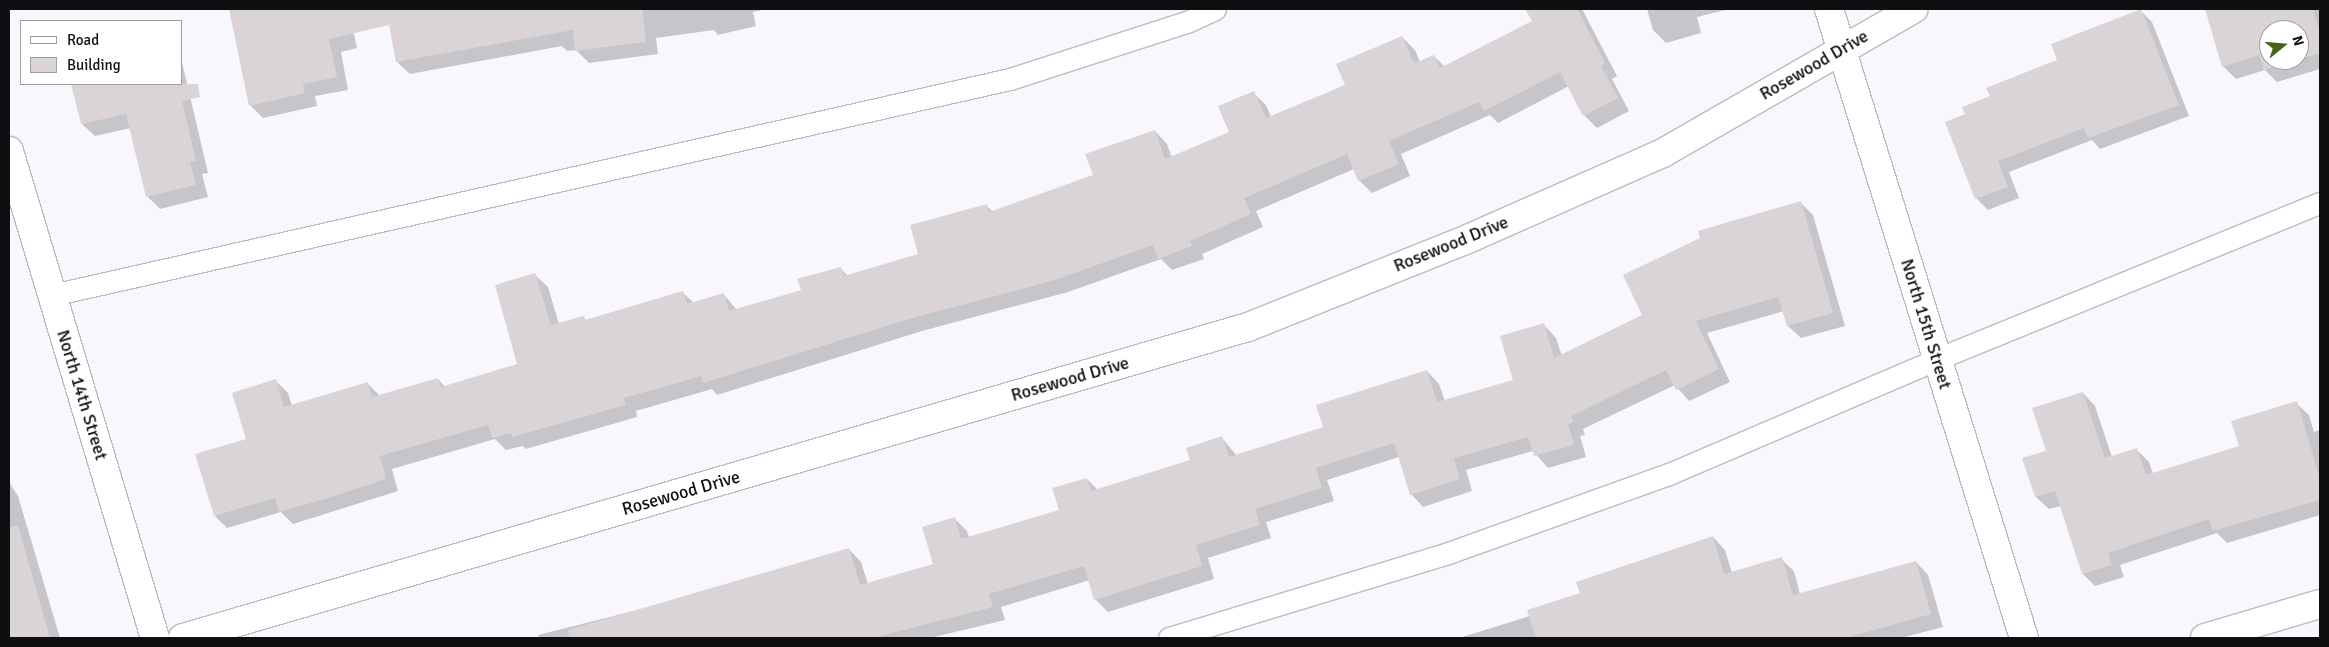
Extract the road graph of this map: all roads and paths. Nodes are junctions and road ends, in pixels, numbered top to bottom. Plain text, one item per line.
1 (1215, 9) edge
2 (1829, 9) edge
3 (1912, 9) edge
4 (1840, 48) junction
5 (9, 151) edge
6 (2320, 203) edge
7 (52, 295) junction
8 (1937, 359) junction
9 (2320, 604) edge
10 (155, 638) edge
11 (183, 638) edge
12 (1169, 638) edge
13 (2024, 638) edge
14 (2205, 638) edge

1 - 7 lane
2 - 4 street, North 15th Street
3 - 4 street, Rosewood Drive
4 - 8 street, North 15th Street
4 - 11 street, Rosewood Drive
5 - 7 street, North 14th Street
6 - 8 lane
7 - 10 street, North 14th Street
8 - 12 lane
8 - 13 street, North 15th Street
9 - 14 street

